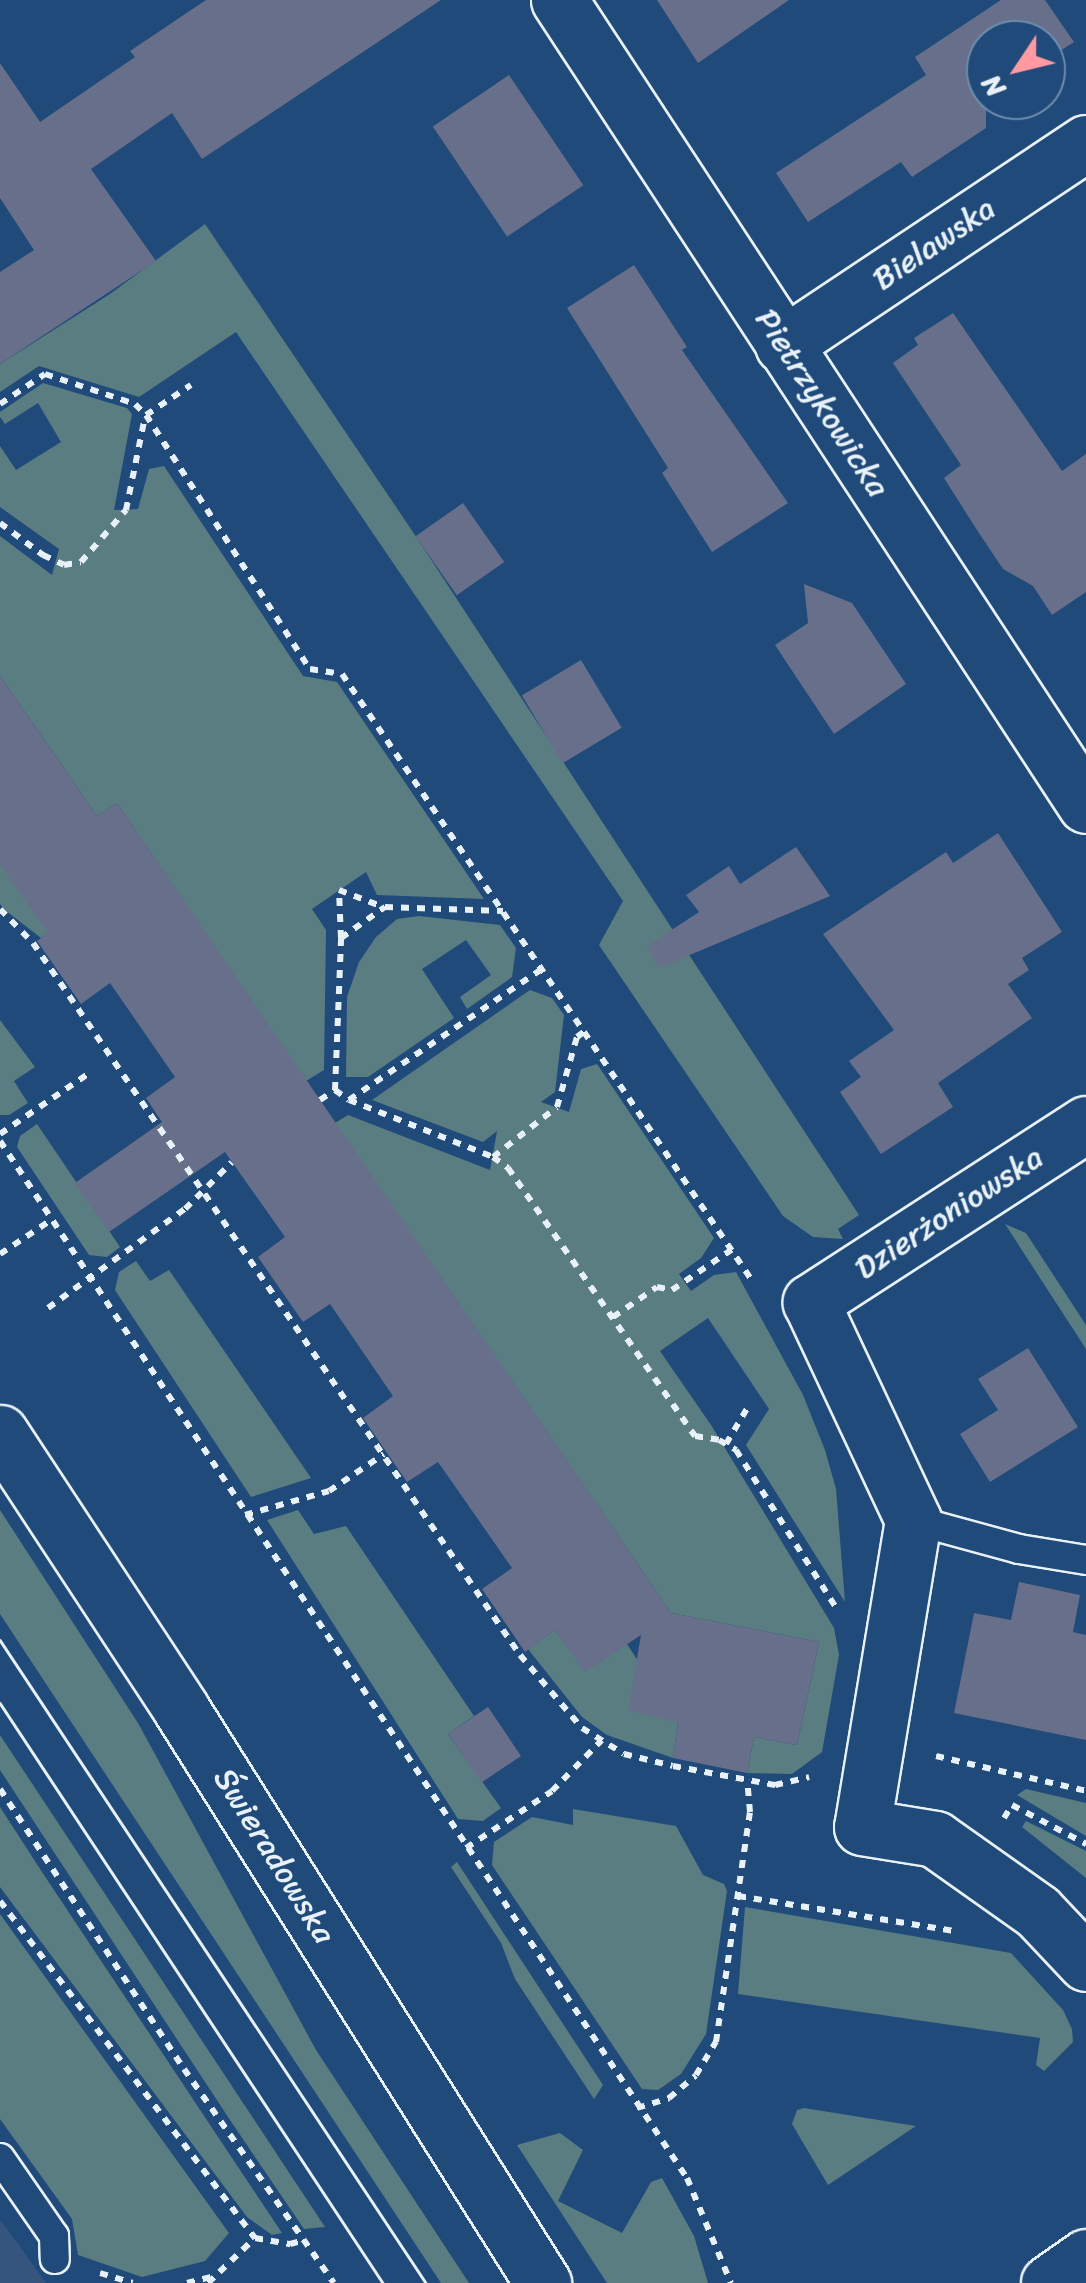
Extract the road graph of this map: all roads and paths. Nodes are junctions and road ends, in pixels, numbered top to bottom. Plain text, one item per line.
1 (559, 0) edge
2 (1086, 143) edge
3 (783, 344) junction
4 (191, 385) dead end
5 (0, 404) edge
6 (146, 416) junction
7 (0, 523) edge
8 (1086, 805) edge
9 (384, 907) junction
10 (0, 909) edge
11 (504, 911) junction
12 (341, 938) junction
13 (543, 968) junction
14 (586, 1031) junction
15 (91, 1072) dead end
16 (335, 1090) junction
17 (320, 1100) dead end
18 (349, 1100) junction
19 (1086, 1124) edge
20 (0, 1137) edge
21 (493, 1157) junction
22 (232, 1162) dead end
23 (204, 1189) junction
24 (52, 1220) junction
25 (734, 1248) junction
26 (0, 1254) edge
27 (90, 1278) junction
28 (759, 1292) dead end
29 (48, 1308) dead end
30 (613, 1317) junction
31 (748, 1407) dead end
32 (0, 1433) edge
33 (726, 1444) junction
34 (384, 1454) junction
35 (245, 1515) junction
36 (913, 1520) junction
37 (1086, 1560) edge
38 (840, 1615) dead end
39 (602, 1740) junction
40 (876, 1746) junction
41 (747, 1780) junction
42 (0, 1789) edge
43 (1086, 1790) edge
44 (998, 1827) dead end
45 (1086, 1844) edge
46 (466, 1848) junction
47 (738, 1896) junction
48 (1017, 1897) junction
49 (0, 1902) edge
50 (1086, 1963) edge
51 (636, 2108) junction
52 (0, 2158) edge
53 (255, 2238) junction
54 (305, 2240) junction
55 (1086, 2256) edge
56 (55, 2258) dead end
57 (216, 2276) junction
58 (187, 2283) edge
59 (208, 2283) edge
60 (334, 2283) edge
61 (543, 2283) edge
62 (731, 2283) edge
63 (1049, 2283) edge

1 - 3 street, Pietrzykowicka
2 - 3 street, Bielawska
3 - 8 street, Pietrzykowicka
4 - 6 path
5 - 6 path
6 - 7 path
6 - 11 path
9 - 11 path
9 - 12 path
9 - 12 path
10 - 23 path
11 - 13 path
12 - 16 path
13 - 14 path
13 - 18 path
14 - 21 path
14 - 25 path
15 - 20 path
16 - 17 path
16 - 18 path
18 - 21 path
19 - 36 street, Dzierżoniowska
20 - 24 path
21 - 30 path
22 - 23 path
23 - 27 path
23 - 34 path
24 - 26 path
24 - 27 path
25 - 28 path
25 - 30 path
27 - 29 path
27 - 35 path
30 - 33 path
31 - 33 path
32 - 61 street, Świeradowska
33 - 38 path
34 - 35 path
34 - 39 path
35 - 46 path
36 - 37 lane
36 - 40 street
39 - 41 path
39 - 46 path
40 - 41 path
40 - 43 path
40 - 48 street
41 - 47 path
42 - 54 path
44 - 45 path
46 - 51 path
47 - 48 path
47 - 51 path
48 - 50 street
49 - 53 path
51 - 62 path
52 - 56 lane
53 - 54 path
53 - 57 path
54 - 60 path
55 - 63 street
57 - 58 path
57 - 59 path

